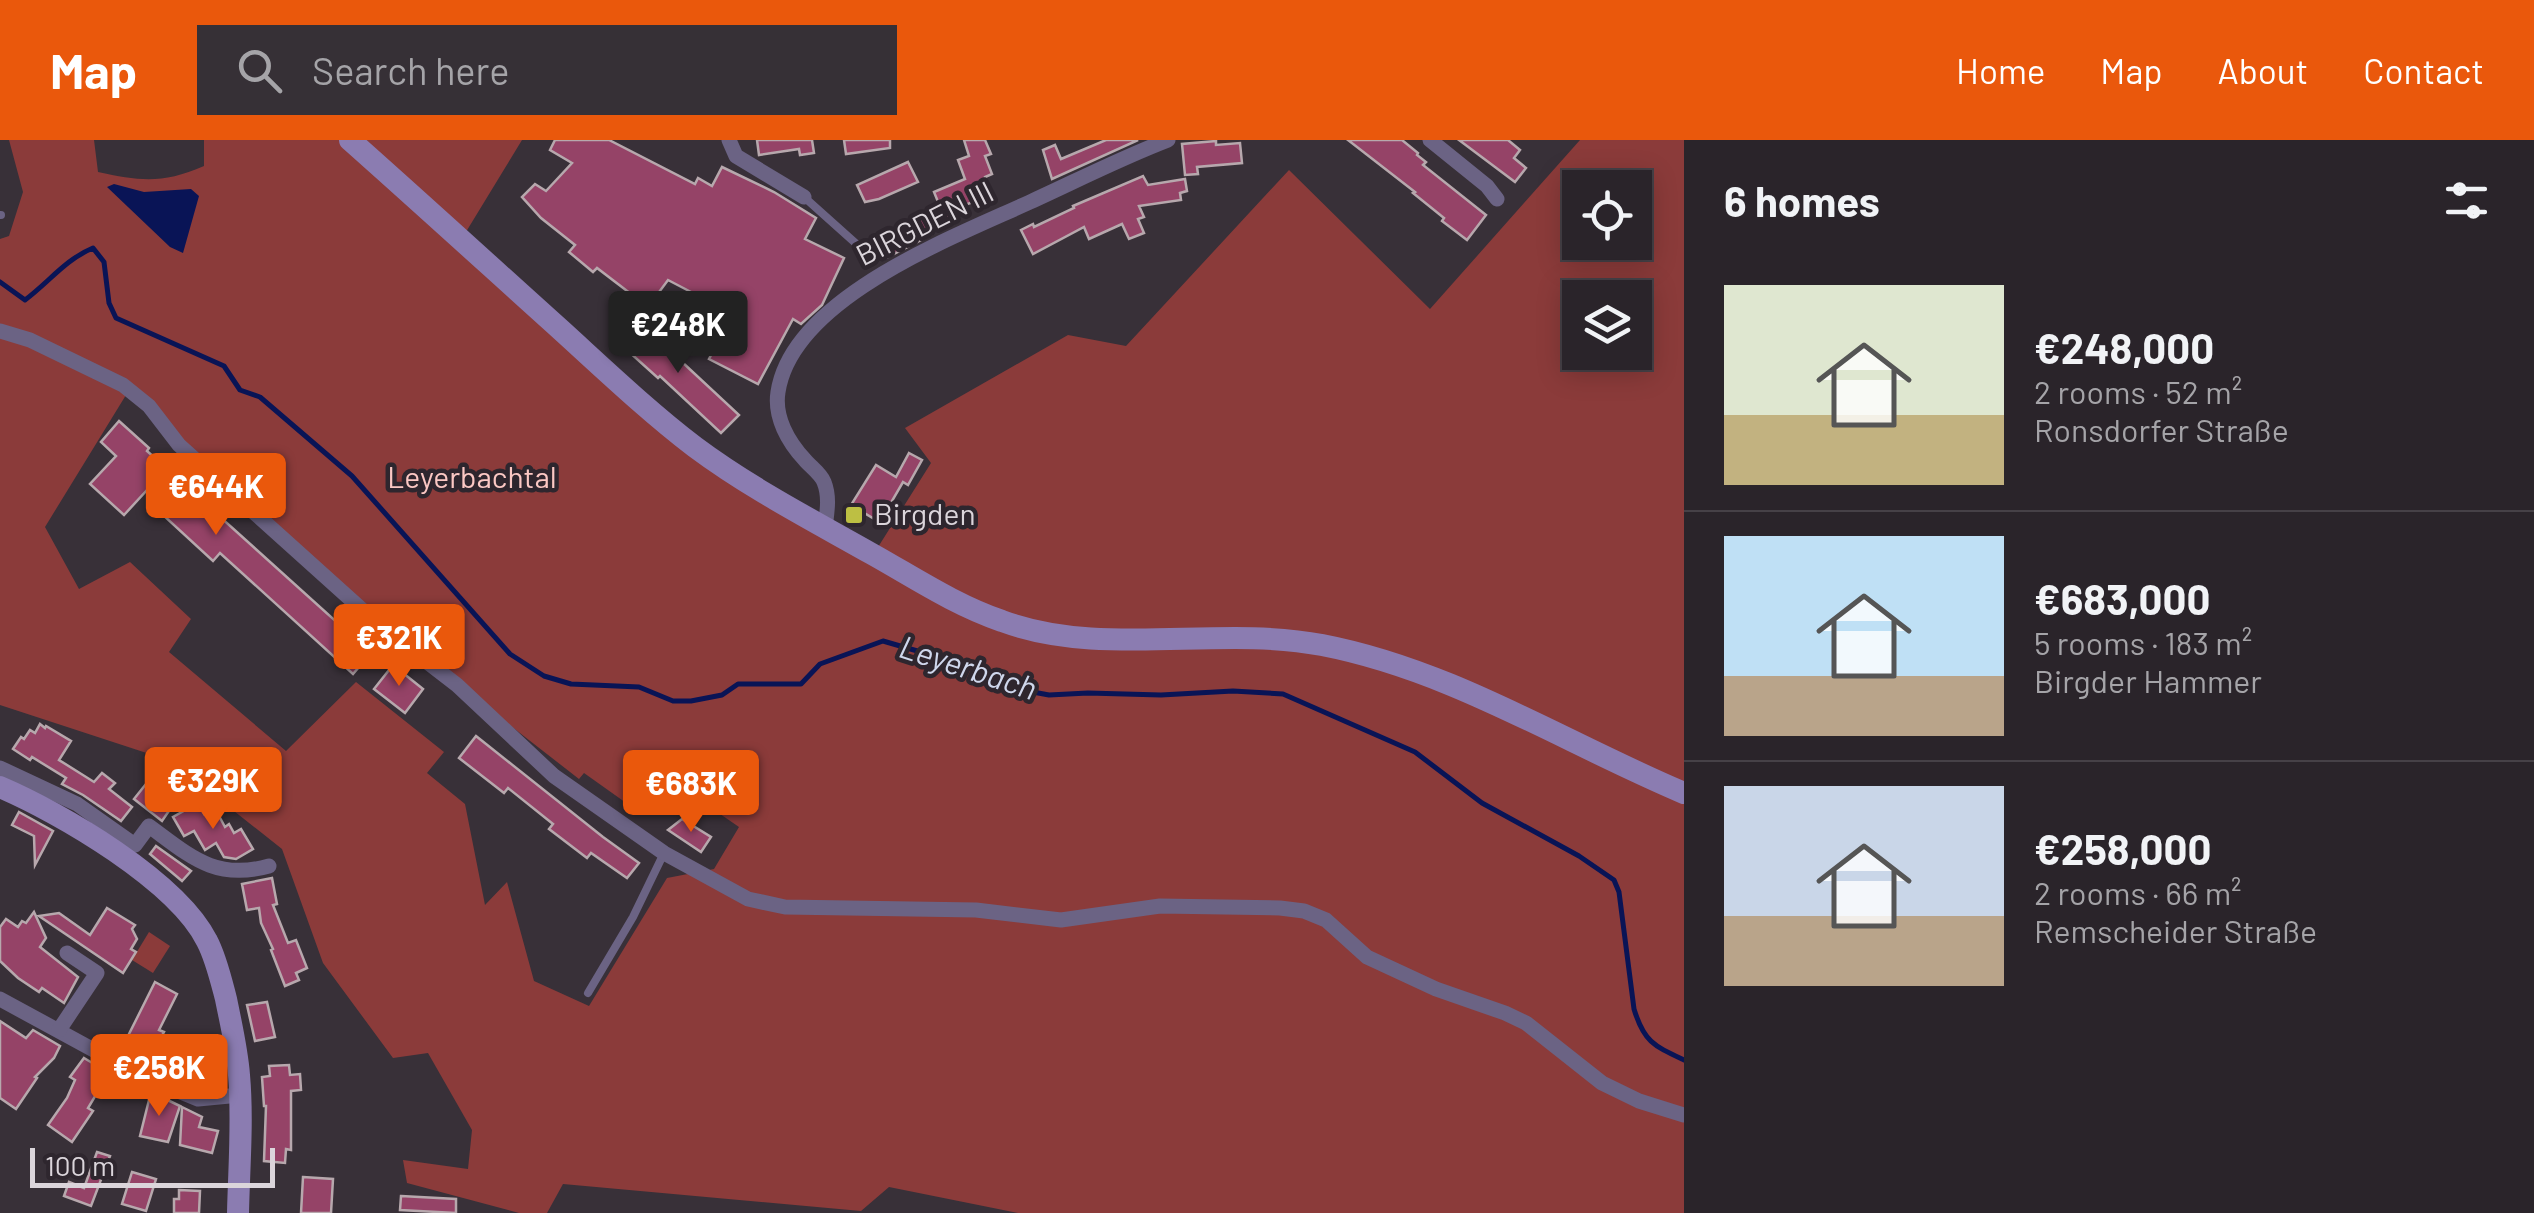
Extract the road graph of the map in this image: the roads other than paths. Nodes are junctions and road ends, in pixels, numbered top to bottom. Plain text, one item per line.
1 (350, 140) edge
2 (729, 140) edge
3 (1168, 140) edge
4 (1430, 140) edge
5 (1150, 143) edge
6 (804, 197) joint
7 (1498, 199) dead end
8 (872, 257) dead end
9 (0, 331) edge
10 (825, 528) junction
11 (0, 768) edge
12 (0, 787) edge
13 (1684, 793) edge
14 (664, 853) junction
15 (269, 866) dead end
16 (67, 953) dead end
17 (588, 993) dead end
18 (0, 999) edge
19 (59, 1030) junction
20 (240, 1095) junction
21 (1684, 1115) edge
22 (238, 1213) edge

1 - 10 main road
2 - 6 street
3 - 5 street, BIRGDEN III
4 - 7 street
5 - 10 street, BIRGDEN III
6 - 8 lane
9 - 14 street
10 - 13 main road
11 - 15 street
12 - 20 main road
14 - 17 lane
14 - 21 street
16 - 19 street
18 - 19 street
19 - 20 street
20 - 22 main road

